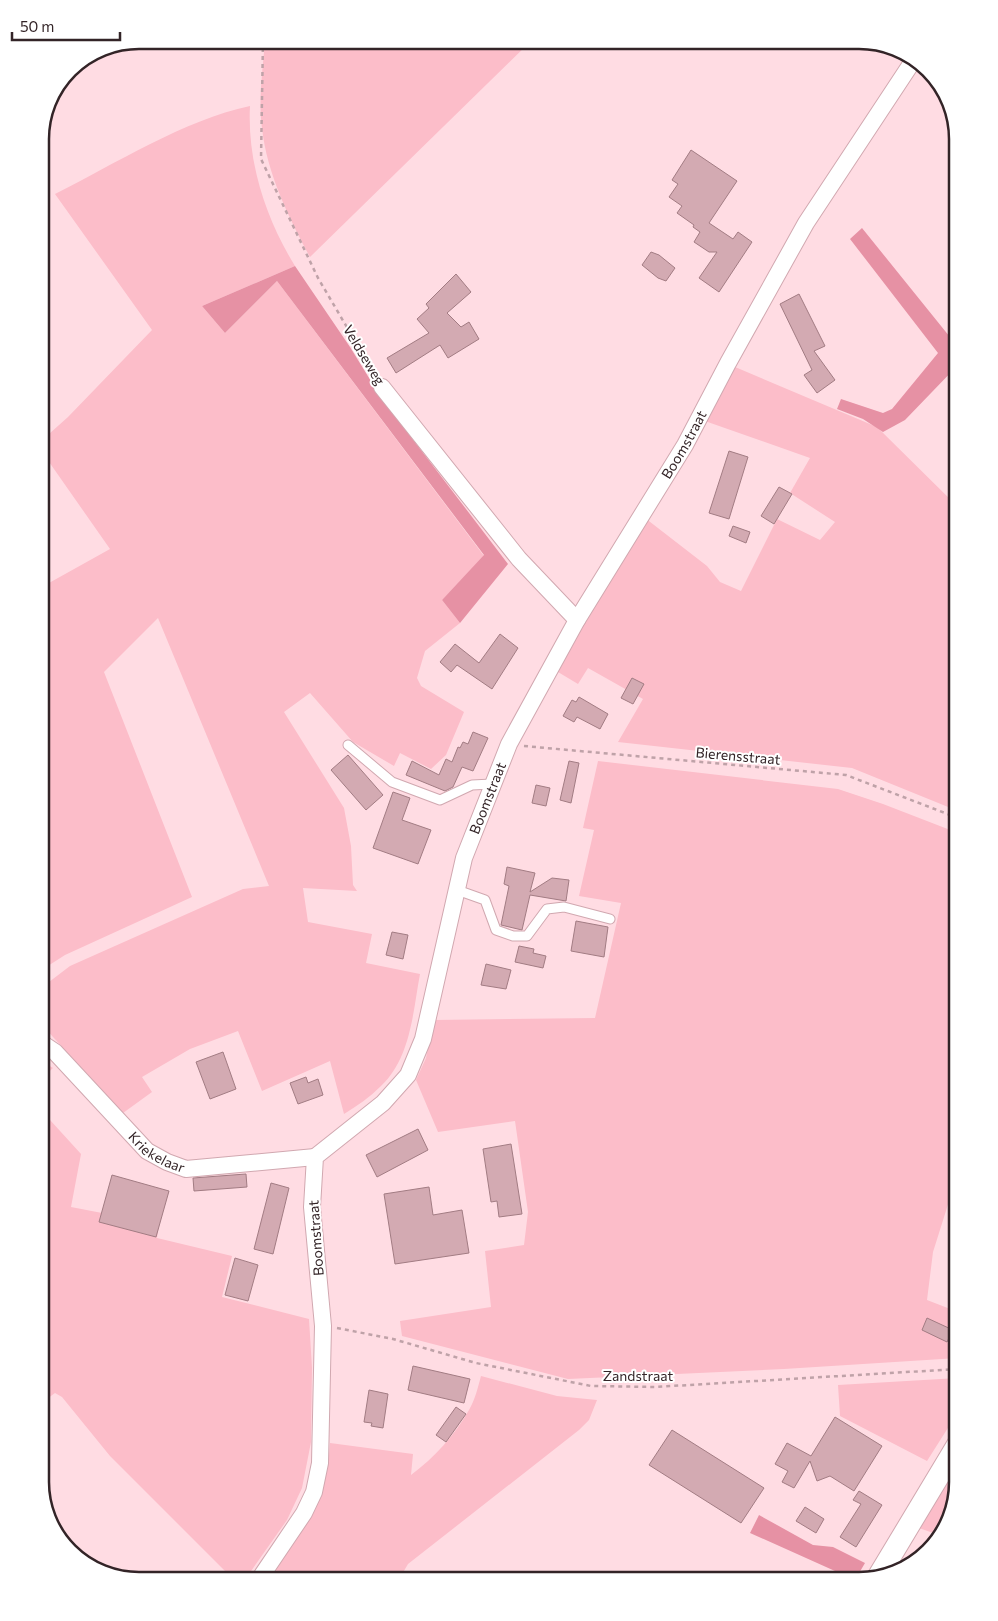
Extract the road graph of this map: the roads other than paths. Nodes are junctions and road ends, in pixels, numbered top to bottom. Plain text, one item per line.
1 (910, 65) edge
2 (382, 387) road end
3 (577, 620) junction
4 (348, 745) dead end
5 (492, 784) junction
6 (457, 890) junction
7 (610, 919) dead end
8 (49, 1048) edge
9 (315, 1157) junction
10 (949, 1459) edge
11 (883, 1569) edge
12 (264, 1572) edge

1 - 3 street, Boomstraat
2 - 3 street, Veldseweg
3 - 5 street, Boomstraat
4 - 5 lane
5 - 6 street, Boomstraat
6 - 7 lane
6 - 9 street, Boomstraat
8 - 9 street, Kriekelaar
9 - 12 street, Boomstraat
10 - 11 street

